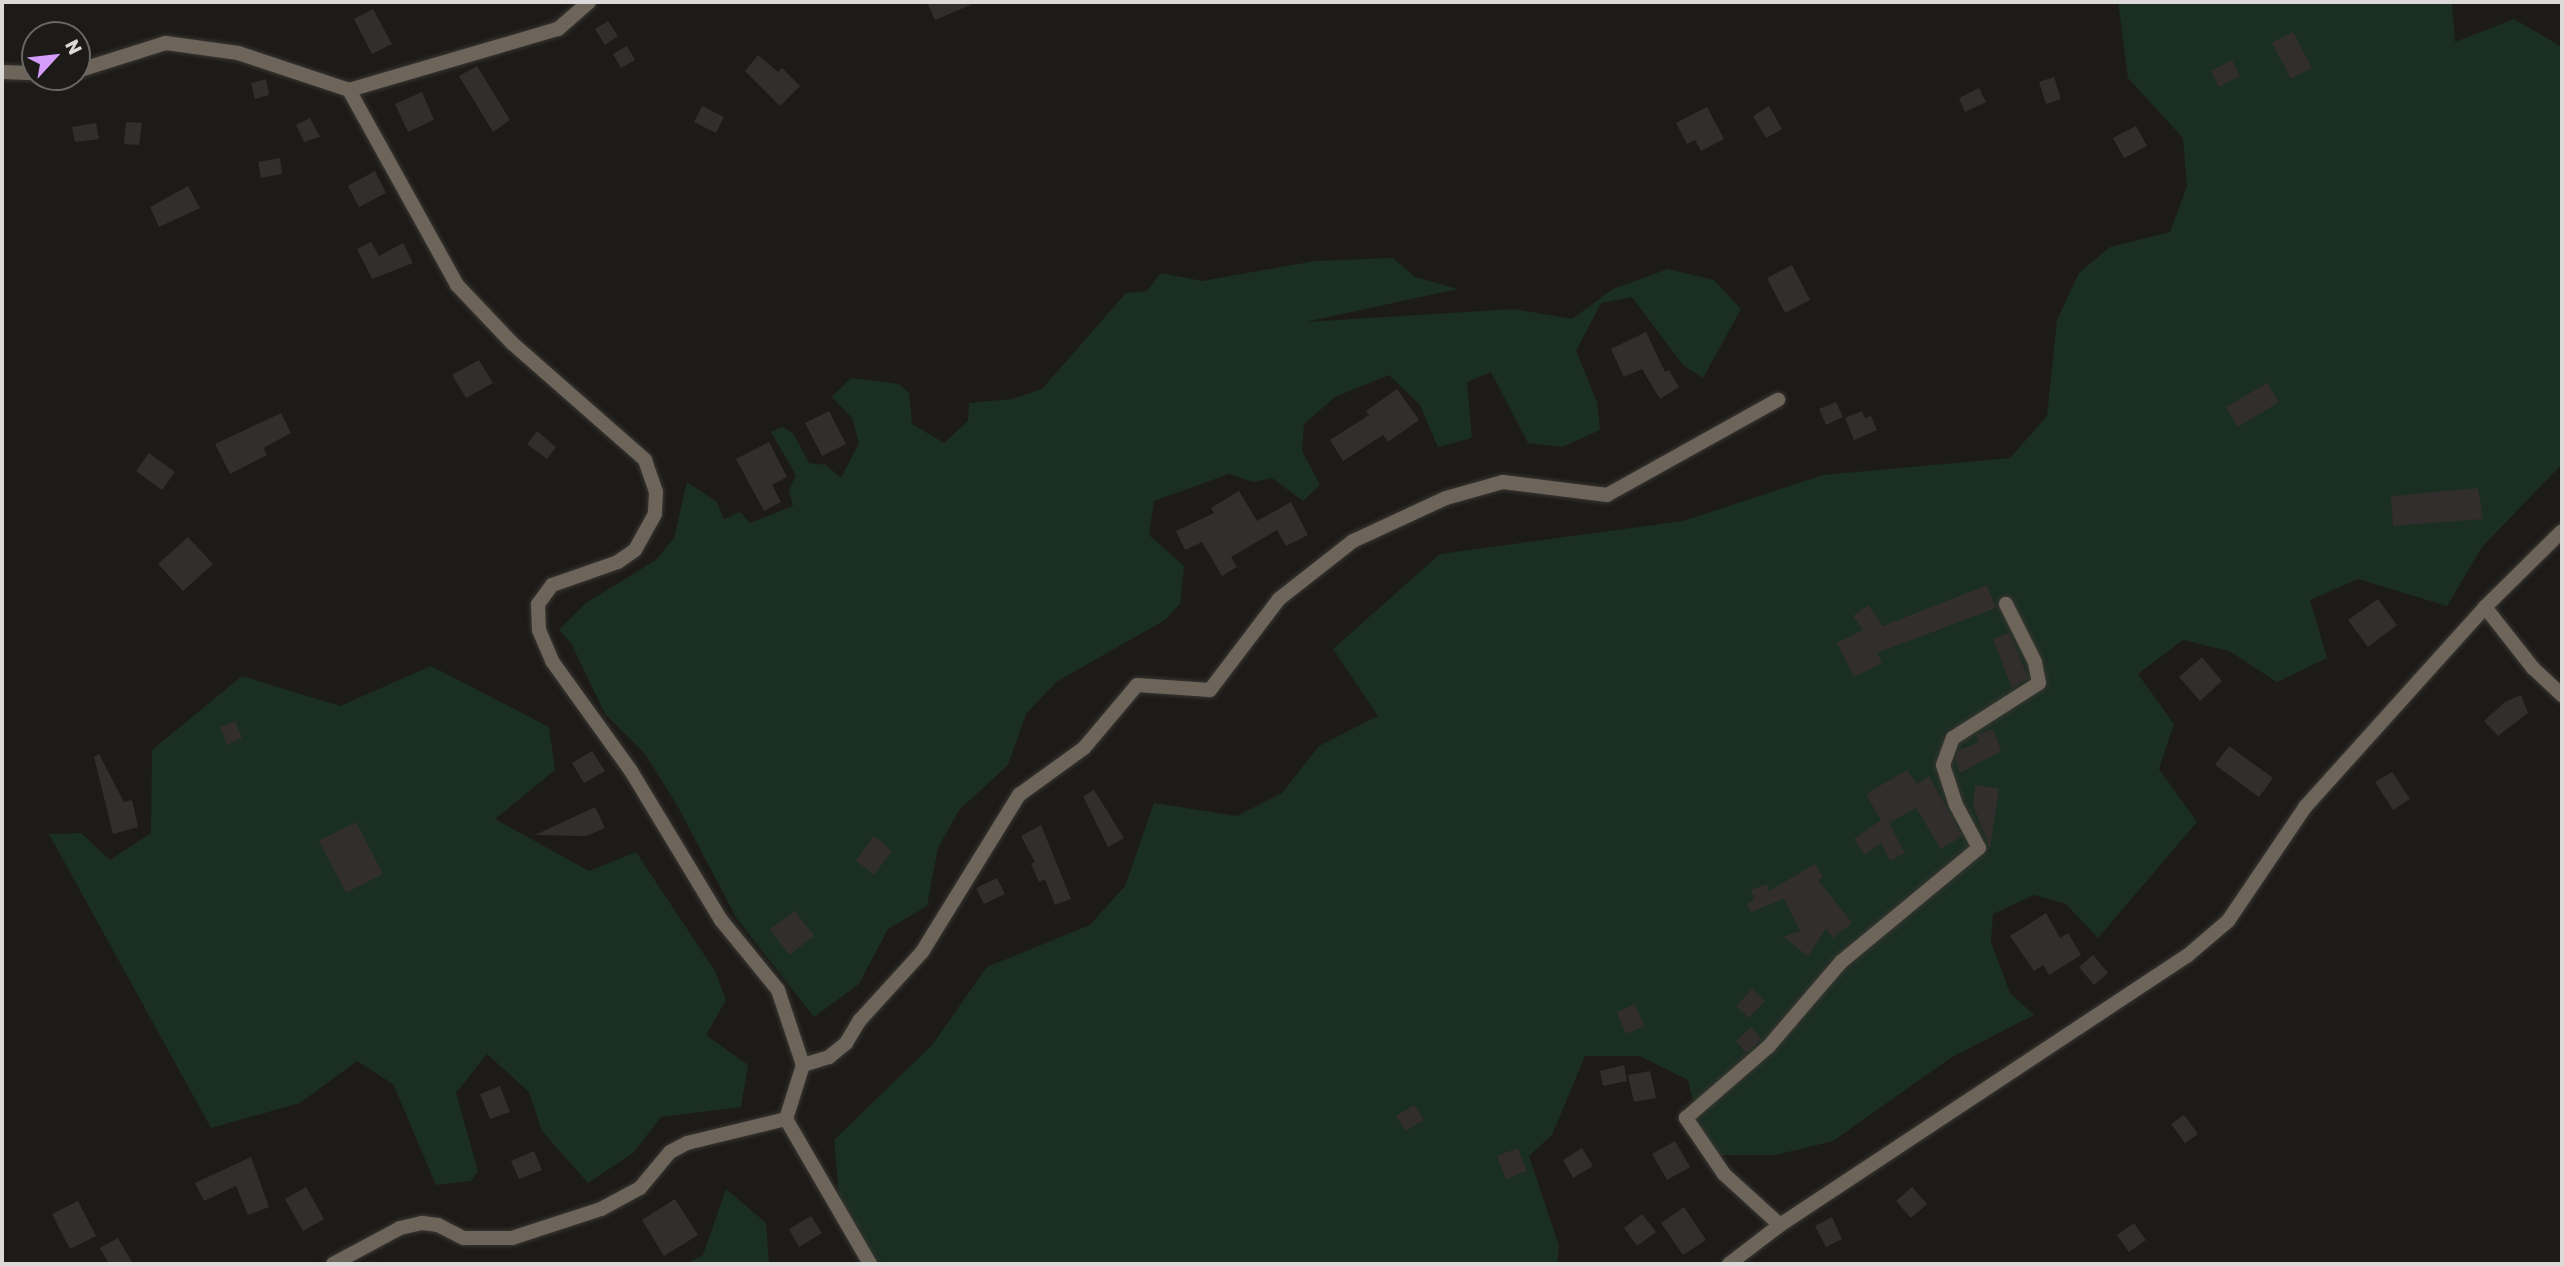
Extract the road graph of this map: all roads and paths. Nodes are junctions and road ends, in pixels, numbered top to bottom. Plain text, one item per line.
1 (589, 2) edge
2 (91, 67) edge
3 (2, 72) edge
4 (21, 73) edge
5 (349, 90) junction
6 (1778, 400) dead end
7 (2562, 531) edge
8 (2006, 604) dead end
9 (2485, 607) junction
10 (2562, 695) edge
11 (803, 1065) junction
12 (786, 1119) junction
13 (1780, 1225) junction
14 (333, 1264) edge
15 (870, 1264) edge
16 (1728, 1264) edge

1 - 5 street
2 - 5 street
3 - 4 street
5 - 11 street
6 - 11 street
7 - 9 street
8 - 13 street
9 - 10 street
9 - 13 street
11 - 12 street
12 - 14 street
12 - 15 street
13 - 16 street

